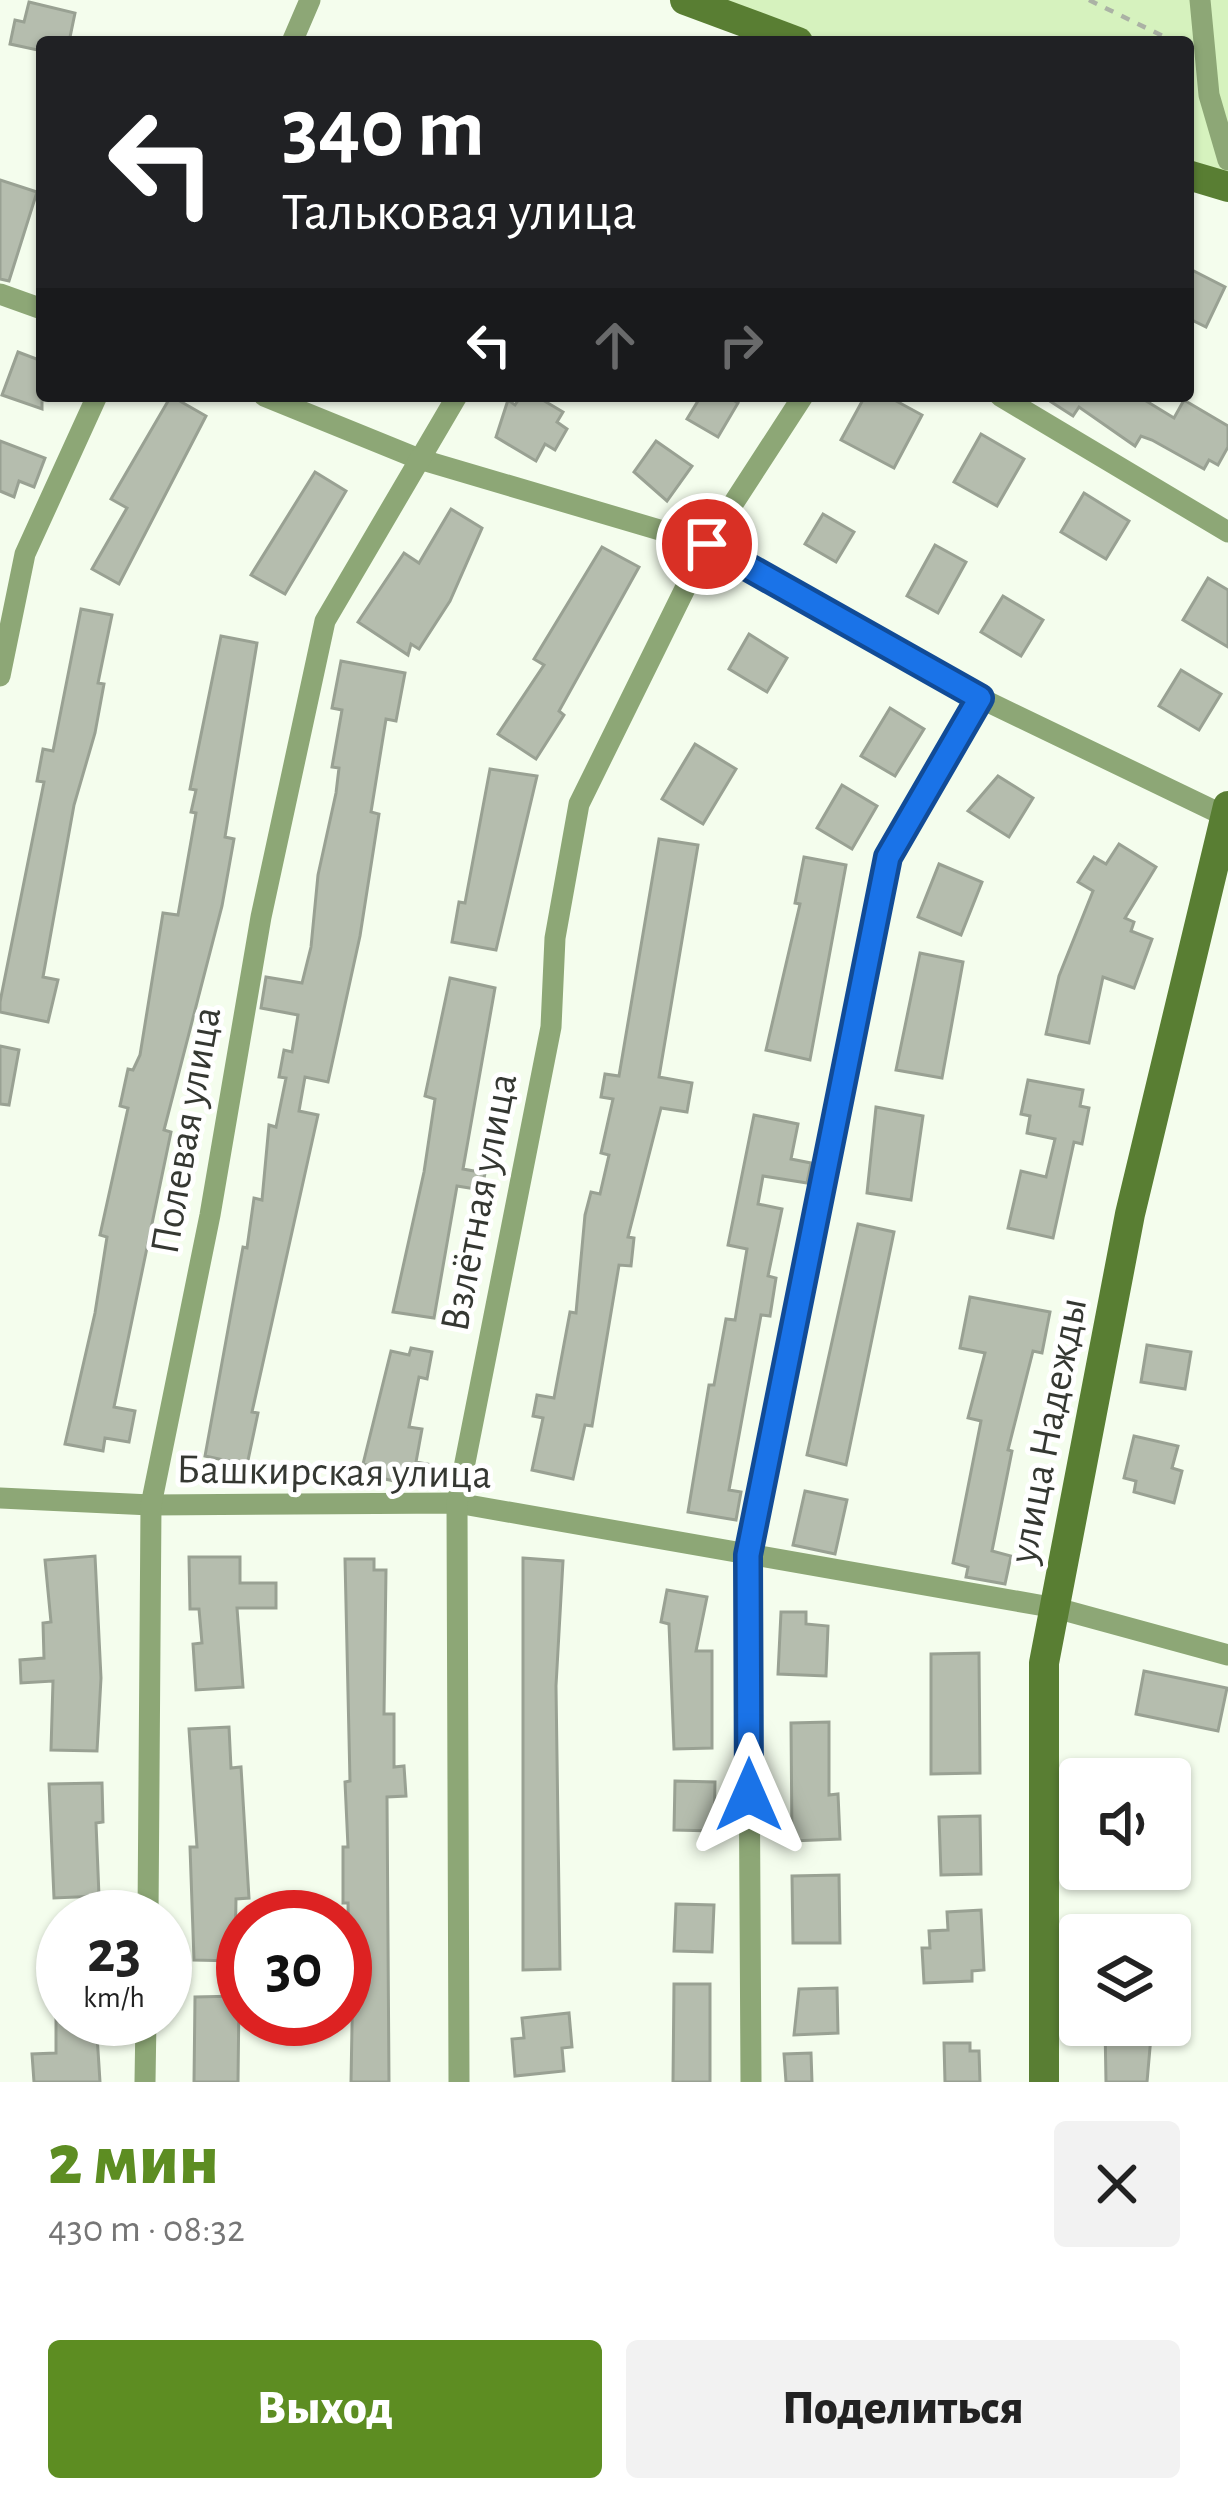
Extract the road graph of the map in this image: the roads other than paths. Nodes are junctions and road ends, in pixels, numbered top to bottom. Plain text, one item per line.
1 (310, 0) edge
2 (685, 0) edge
3 (1200, 0) edge
4 (295, 36) edge
5 (782, 36) edge
6 (1228, 160) edge
7 (1194, 177) edge
8 (1228, 187) edge
9 (0, 294) edge
10 (36, 307) edge
11 (94, 402) edge
12 (279, 402) edge
13 (453, 402) edge
14 (799, 402) edge
15 (1010, 402) edge
16 (419, 459) junction
17 (1228, 532) edge
18 (707, 544) junction
19 (0, 676) edge
20 (980, 698) junction
21 (1225, 810) edge
22 (1221, 872) edge
23 (0, 1498) edge
24 (457, 1503) junction
25 (151, 1505) junction
26 (748, 1555) junction
27 (1055, 1609) junction
28 (1228, 1655) edge
29 (148, 1890) edge
30 (146, 2046) edge
31 (145, 2082) edge
32 (459, 2082) edge
33 (751, 2082) edge
34 (1044, 2082) edge

1 - 4 street
2 - 5 street
3 - 6 street
7 - 8 street
9 - 10 street
11 - 19 street
12 - 16 street
13 - 16 street, Полевая улица
14 - 18 street, Взлётная улица
15 - 17 street
16 - 18 street
16 - 25 street, Полевая улица
18 - 20 street
18 - 24 street, Взлётная улица
20 - 21 street
20 - 26 street
21 - 22 street, улица Надежды
22 - 27 street, улица Надежды
23 - 25 street, Башкирская улица
24 - 25 street, Башкирская улица
24 - 26 street, Башкирская улица
24 - 32 street, Взлётная улица
25 - 29 street, Полевая улица
26 - 27 street, Башкирская улица
26 - 33 street
27 - 28 street, Башкирская улица
27 - 34 street, улица Надежды
30 - 31 street

